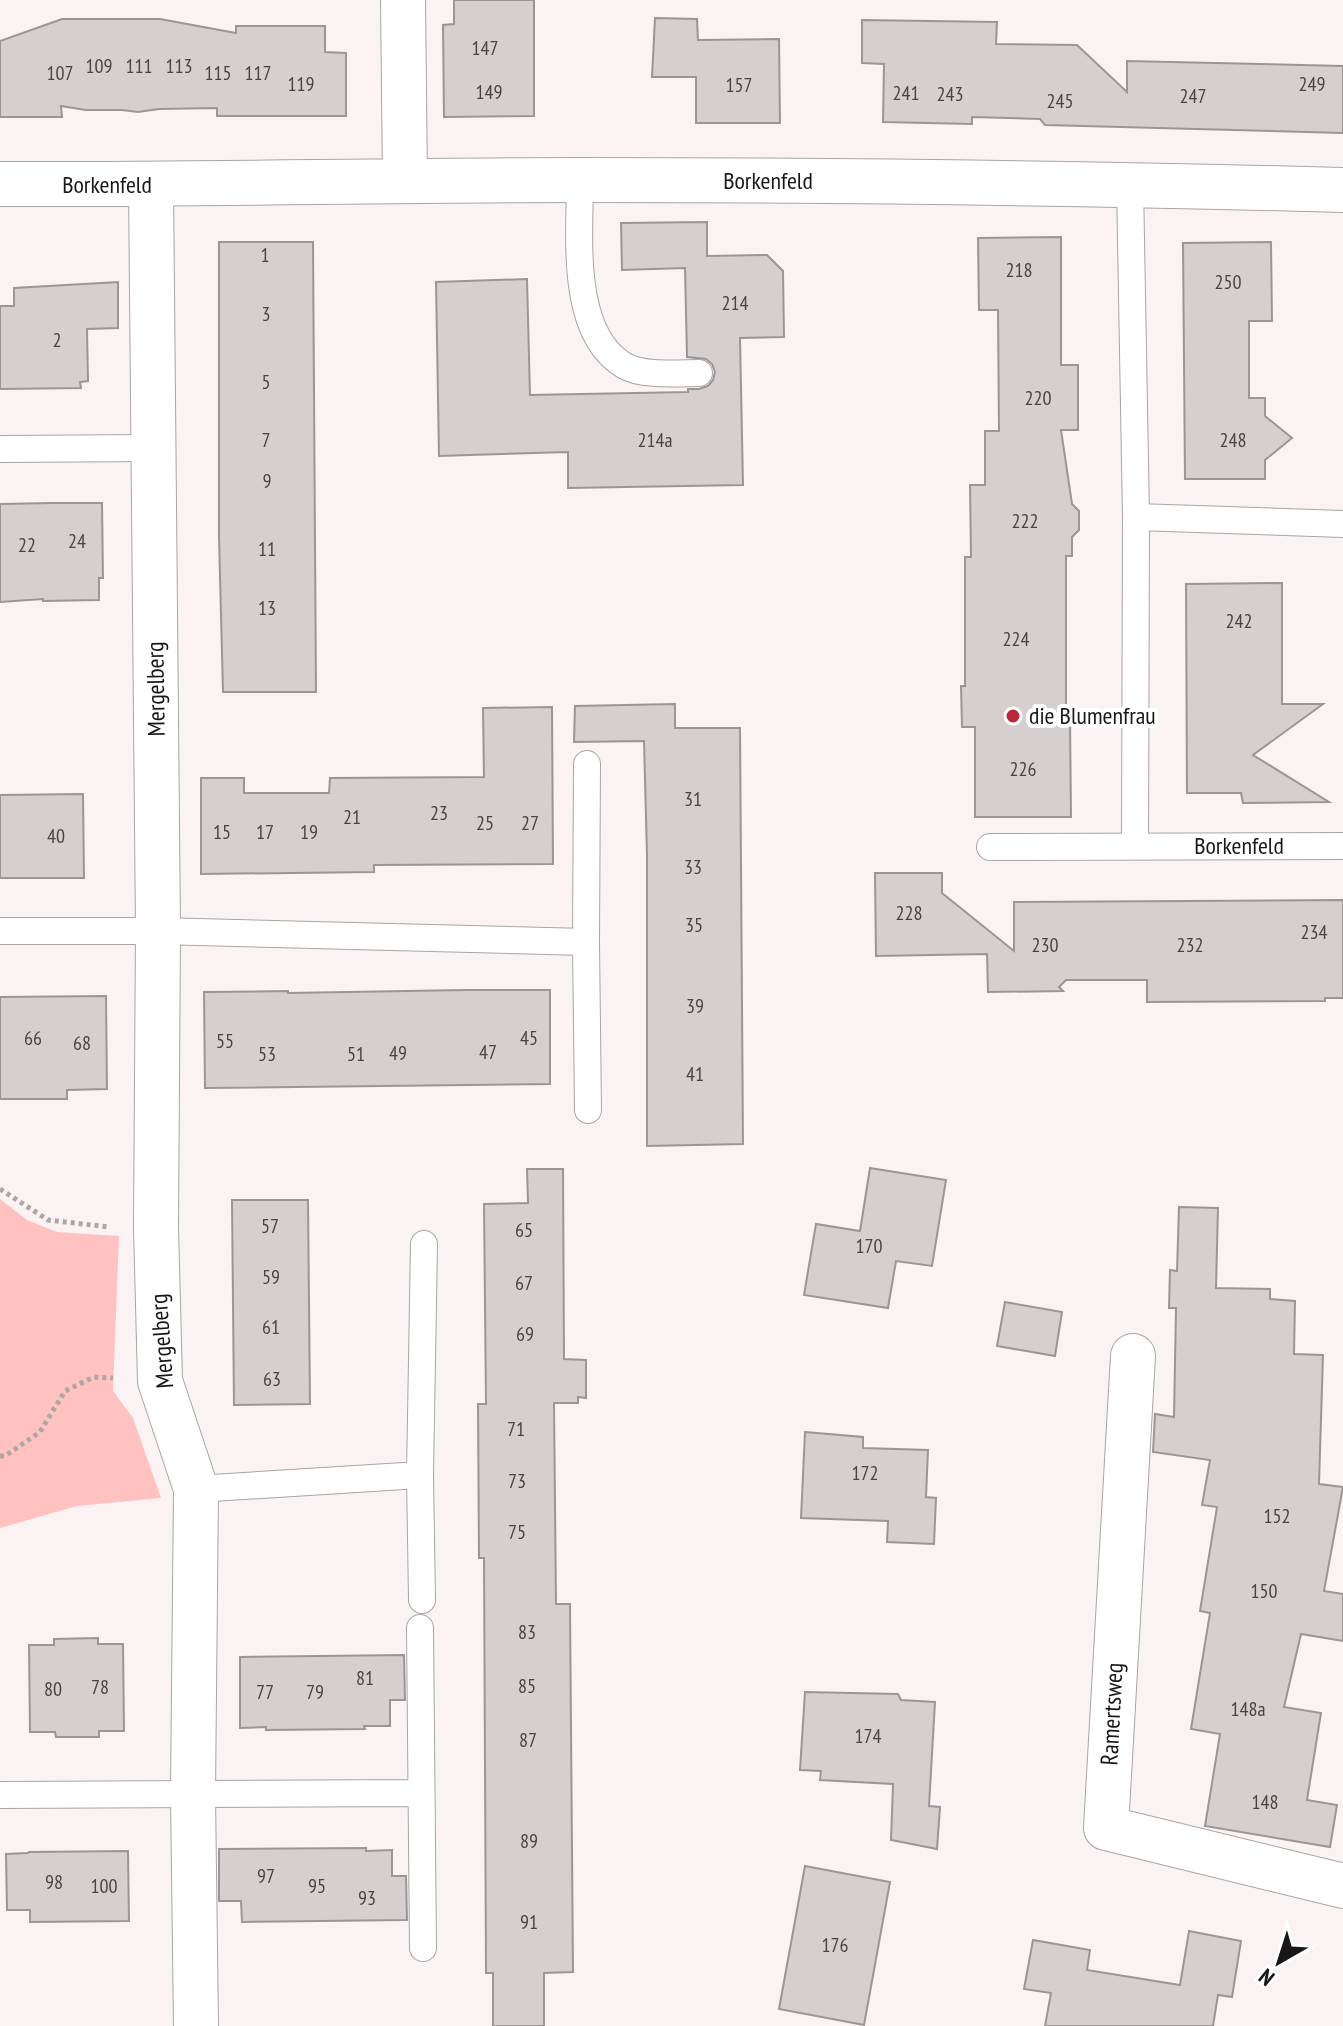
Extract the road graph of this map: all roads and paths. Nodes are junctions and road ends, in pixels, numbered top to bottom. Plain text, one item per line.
1 (403, 0) edge
2 (580, 180) junction
3 (405, 181) junction
4 (0, 184) edge
5 (1130, 184) junction
6 (151, 185) junction
7 (1343, 190) edge
8 (699, 373) dead end
9 (153, 448) junction
10 (0, 449) edge
11 (1136, 517) junction
12 (1343, 524) edge
13 (587, 764) dead end
14 (1135, 846) junction
15 (1343, 846) edge
16 (990, 847) dead end
17 (0, 931) edge
18 (158, 931) junction
19 (586, 942) junction
20 (588, 1110) dead end
21 (0, 1189) edge
22 (156, 1228) junction
23 (424, 1244) dead end
24 (1133, 1356) dead end
25 (160, 1381) junction
26 (0, 1456) edge
27 (420, 1475) junction
28 (196, 1489) junction
29 (422, 1600) dead end
30 (420, 1628) dead end
31 (421, 1793) junction
32 (193, 1794) junction
33 (0, 1795) edge
34 (1343, 1886) edge
35 (423, 1948) dead end
36 (196, 2026) edge

1 - 3 street
2 - 3 street, Borkenfeld
2 - 5 street, Borkenfeld
2 - 8 lane
3 - 6 street, Borkenfeld
4 - 6 street, Borkenfeld
5 - 7 street, Borkenfeld
5 - 11 lane
6 - 9 street, Mergelberg
9 - 10 lane
9 - 18 street, Mergelberg
11 - 12 lane
11 - 14 lane
13 - 19 lane
14 - 15 lane, Borkenfeld
14 - 16 lane, Borkenfeld
17 - 18 lane
18 - 19 lane
18 - 22 street, Mergelberg
19 - 20 lane
21 - 22 path
22 - 25 street, Mergelberg
23 - 27 lane
24 - 34 street, Ramertsweg
25 - 26 path
25 - 28 street, Mergelberg
27 - 28 lane
27 - 29 lane
28 - 32 street, Mergelberg
30 - 31 lane
31 - 32 lane
31 - 35 lane
32 - 33 lane
32 - 36 street, Mergelberg

